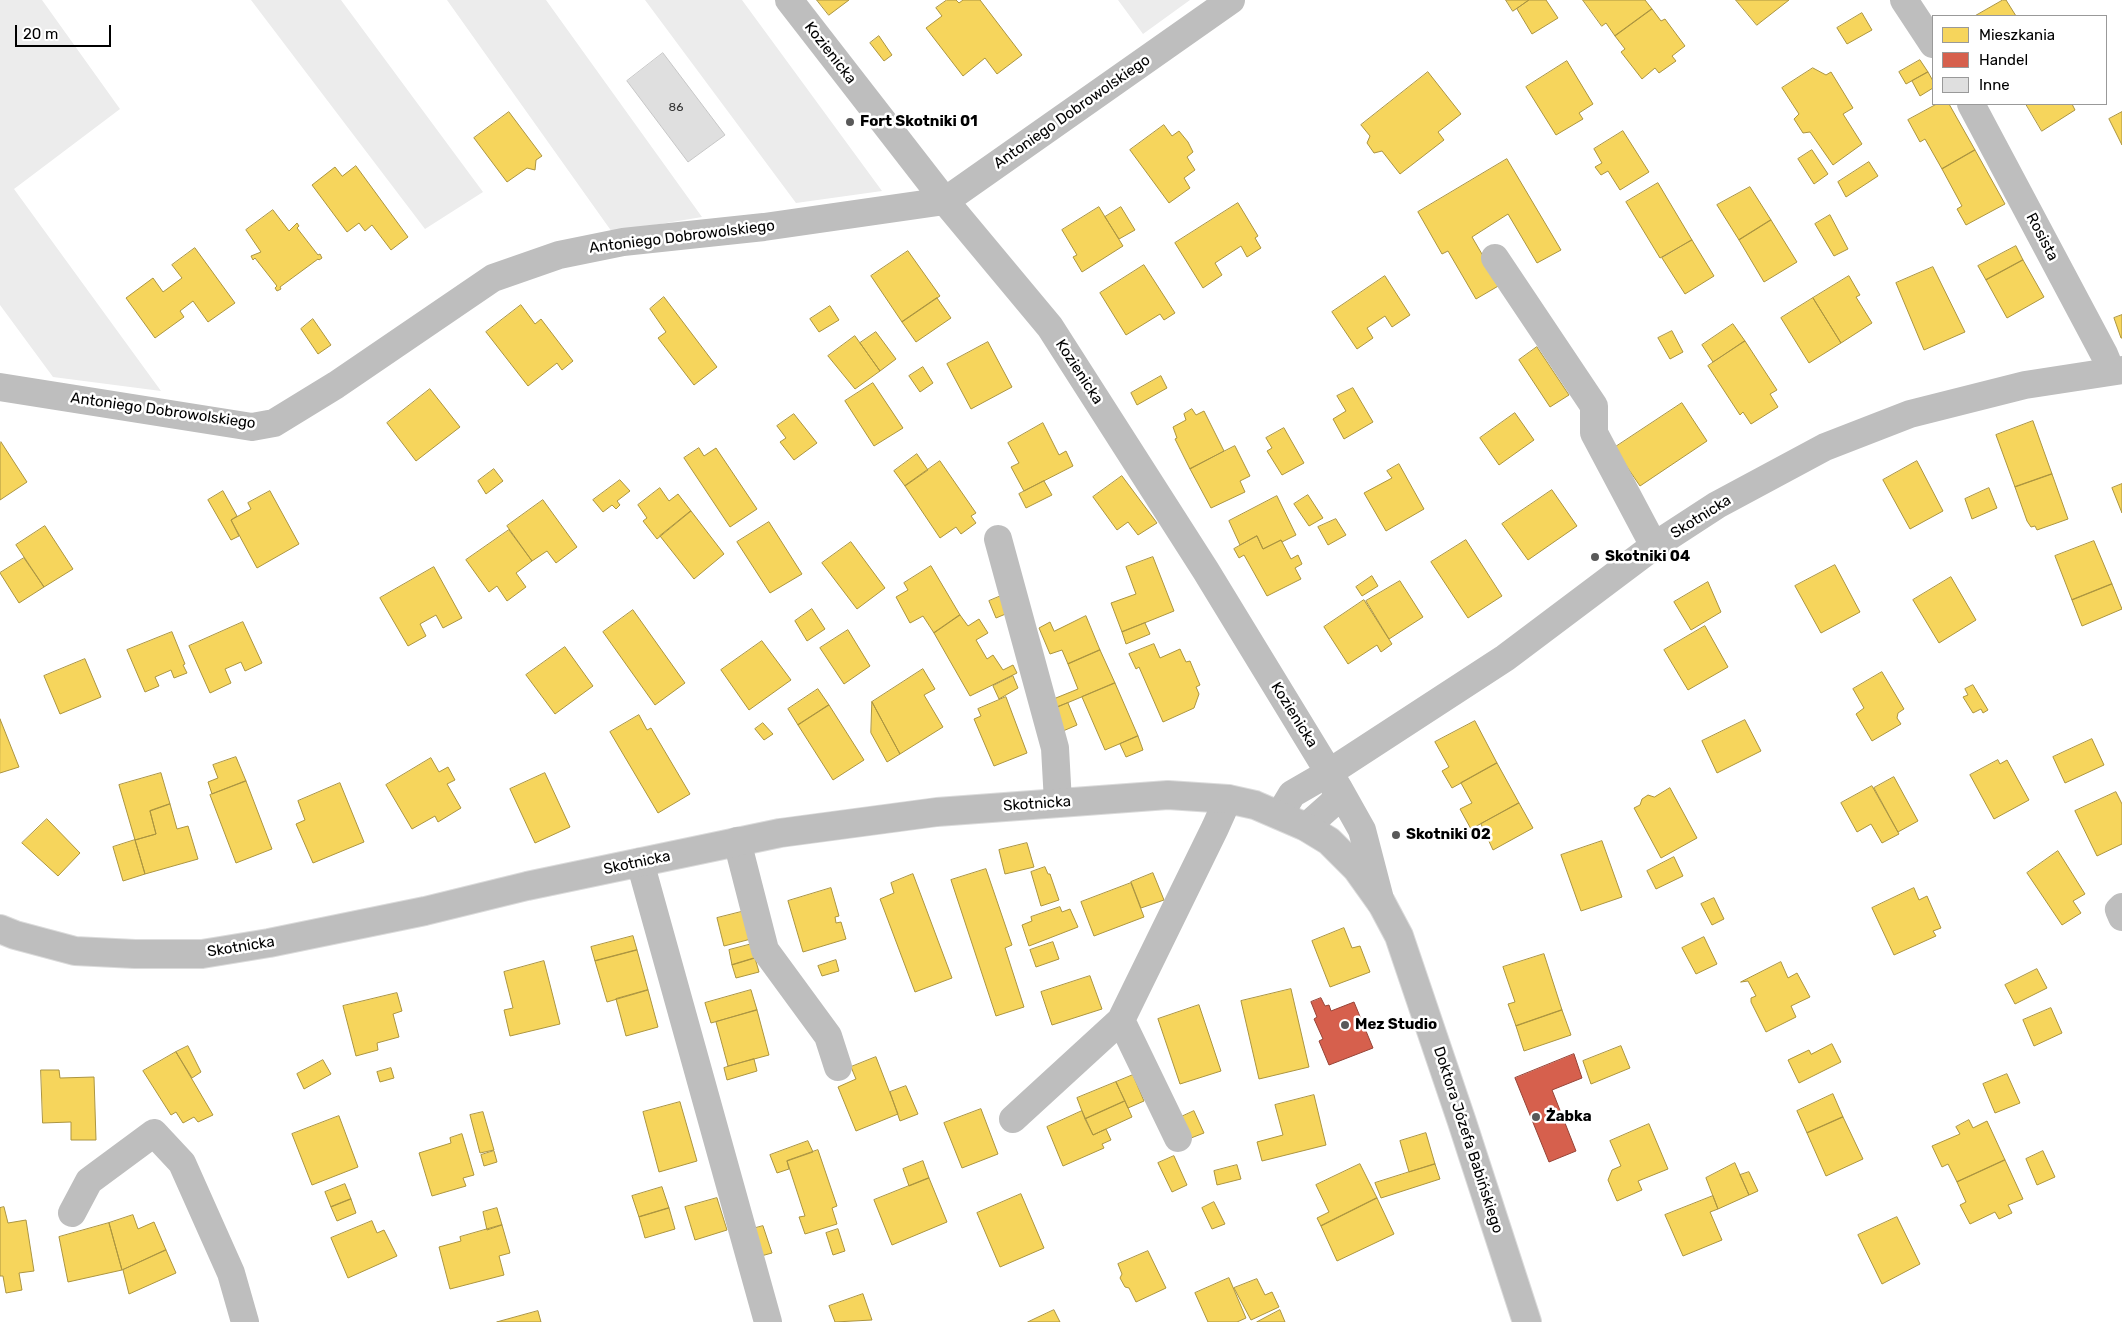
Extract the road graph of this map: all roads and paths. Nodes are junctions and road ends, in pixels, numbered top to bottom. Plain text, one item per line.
1 (789, 0) edge
2 (1231, 0) edge
3 (1904, 0) edge
4 (1932, 42) edge
5 (1972, 105) edge
6 (945, 201) junction
7 (1495, 258) dead end
8 (2116, 371) edge
9 (0, 387) edge
10 (998, 540) dead end
11 (1654, 546) junction
12 (1334, 780) junction
13 (1228, 799) junction
14 (1058, 802) junction
15 (1280, 814) junction
16 (1306, 827) junction
17 (737, 841) junction
18 (640, 862) junction
19 (1382, 904) junction
20 (2122, 907) edge
21 (2122, 917) edge
22 (0, 929) edge
23 (1121, 1020) junction
24 (838, 1067) dead end
25 (1013, 1119) dead end
26 (1178, 1138) dead end
27 (72, 1213) dead end
28 (245, 1322) edge
29 (768, 1322) edge
30 (1527, 1322) edge

1 - 6 street, Kozienicka
2 - 6 street, Antoniego Dobrowolskiego
3 - 4 street
5 - 8 street, Rosista
6 - 9 street, Antoniego Dobrowolskiego
6 - 12 street, Kozienicka
7 - 11 street
8 - 11 street, Skotnicka
10 - 14 street
11 - 12 street, Skotnicka
12 - 15 street, Skotnicka
12 - 16 street, Skotnicka
12 - 19 street
13 - 14 street, Skotnicka
13 - 15 street, Skotnicka
13 - 23 street
14 - 17 street, Skotnicka
15 - 16 street, Skotnicka
16 - 19 street, Skotnicka
17 - 18 street, Skotnicka
17 - 24 street
18 - 22 street, Skotnicka
18 - 29 street
19 - 30 street, Doktora Józefa Babińskiego
20 - 21 street
23 - 25 street
23 - 26 street
27 - 28 street

